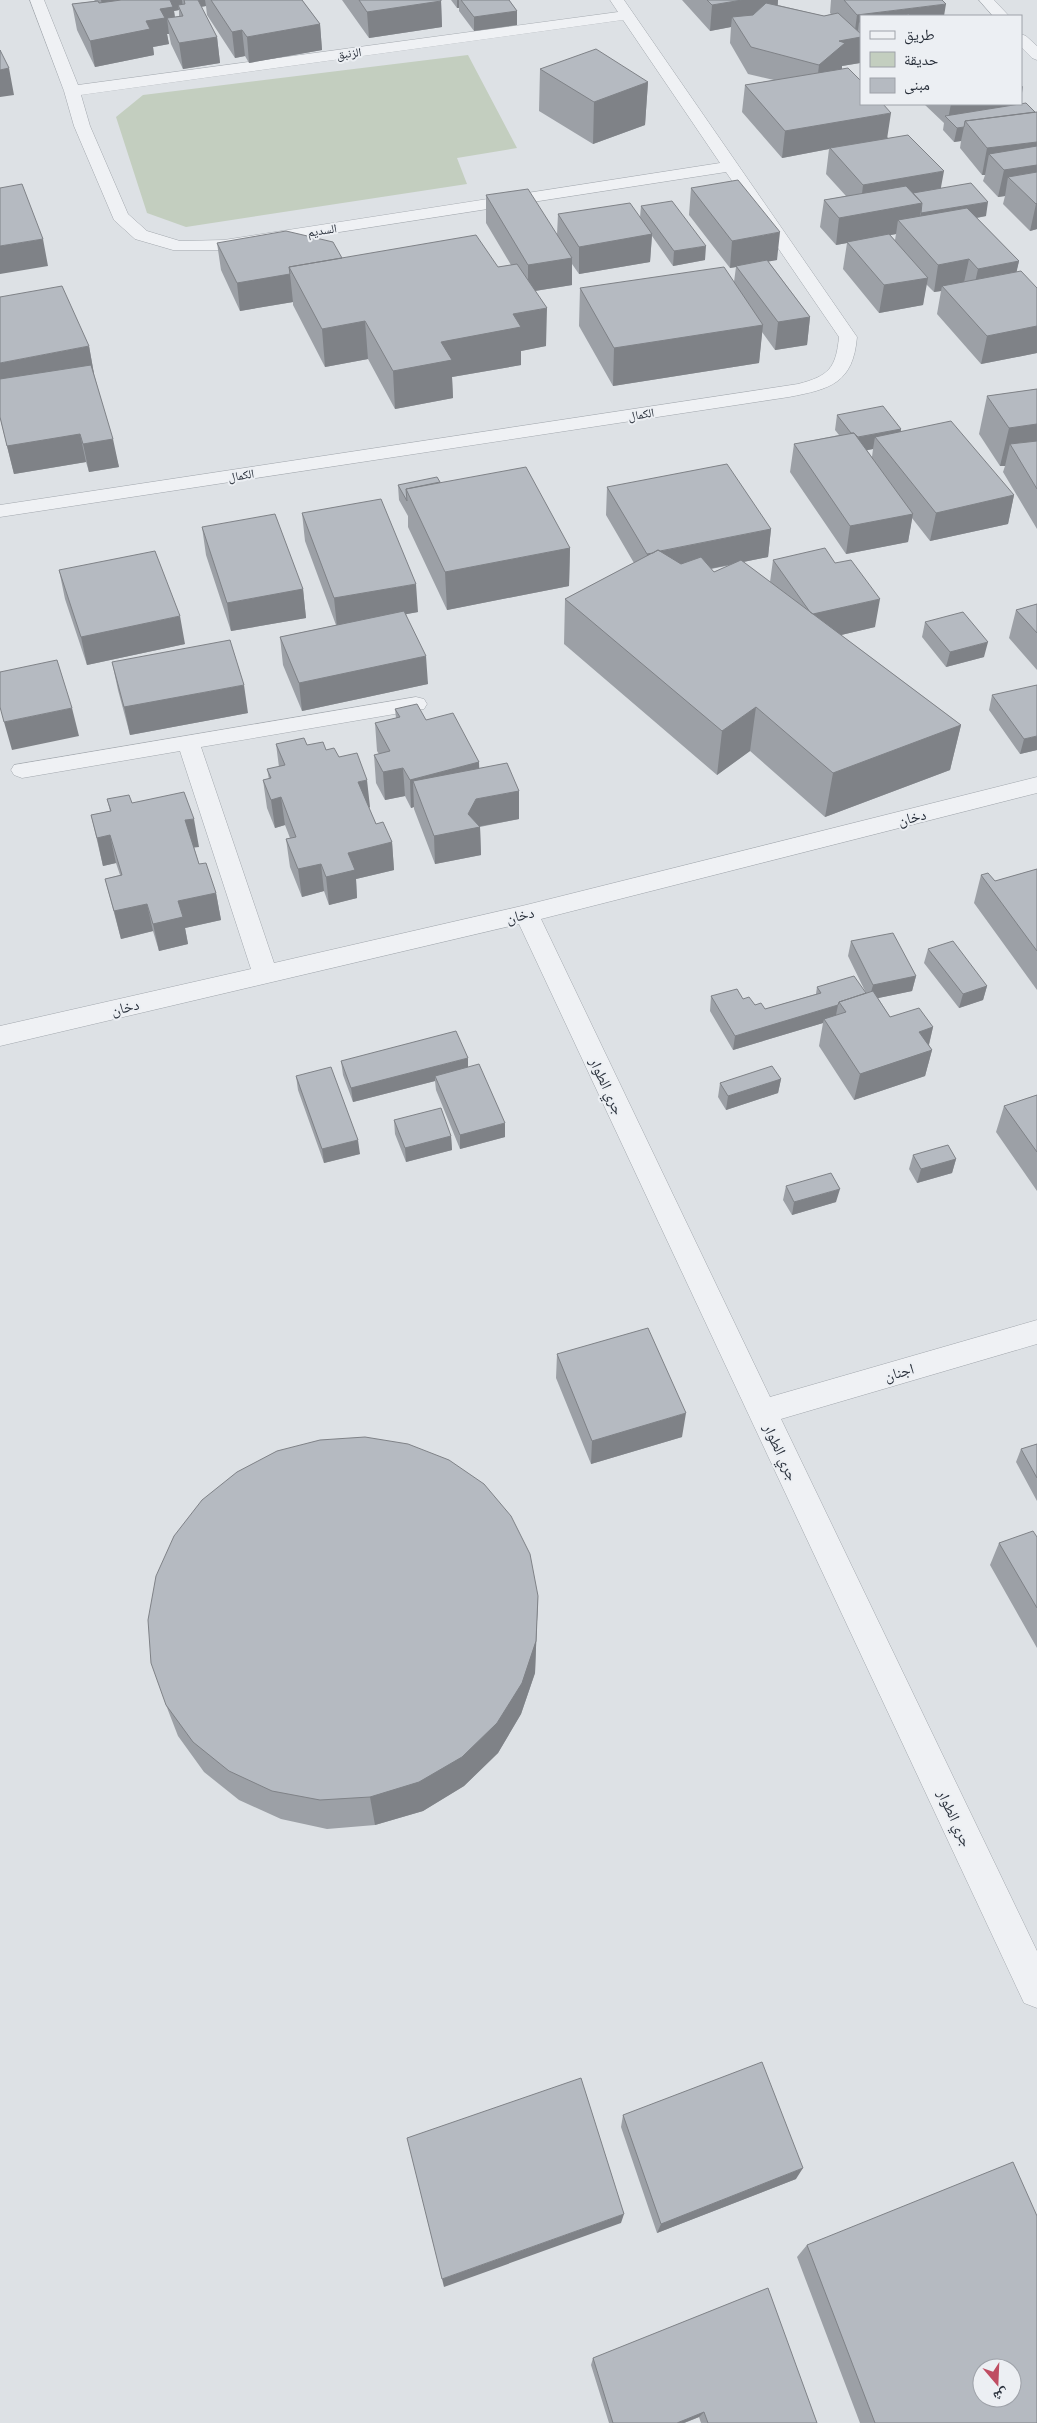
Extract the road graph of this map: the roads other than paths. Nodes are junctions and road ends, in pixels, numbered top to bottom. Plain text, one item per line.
1 (37, 0) edge
2 (986, 0) edge
3 (622, 7) edge
4 (1000, 15) edge
5 (1037, 34) edge
6 (1022, 38) edge
7 (1022, 39) edge
8 (1037, 55) edge
9 (72, 91) junction
10 (730, 166) junction
11 (0, 511) edge
12 (416, 704) edge
13 (188, 742) junction
14 (22, 770) dead end
15 (1037, 785) edge
16 (526, 914) junction
17 (265, 974) junction
18 (0, 1036) edge
19 (1037, 1332) edge
20 (762, 1412) junction
21 (1037, 1990) edge

1 - 9 street, السديم
2 - 4 street
3 - 9 street, الزنبق
3 - 10 street, الكمال
5 - 6 street
7 - 8 street
9 - 10 street, السديم
10 - 11 street, الكمال
12 - 13 street
13 - 14 street
13 - 17 street
15 - 16 street, دخان
16 - 17 street, دخان
16 - 20 street, جري الطوار
17 - 18 street, دخان
19 - 20 street, اجنان
20 - 21 street, جري الطوار

